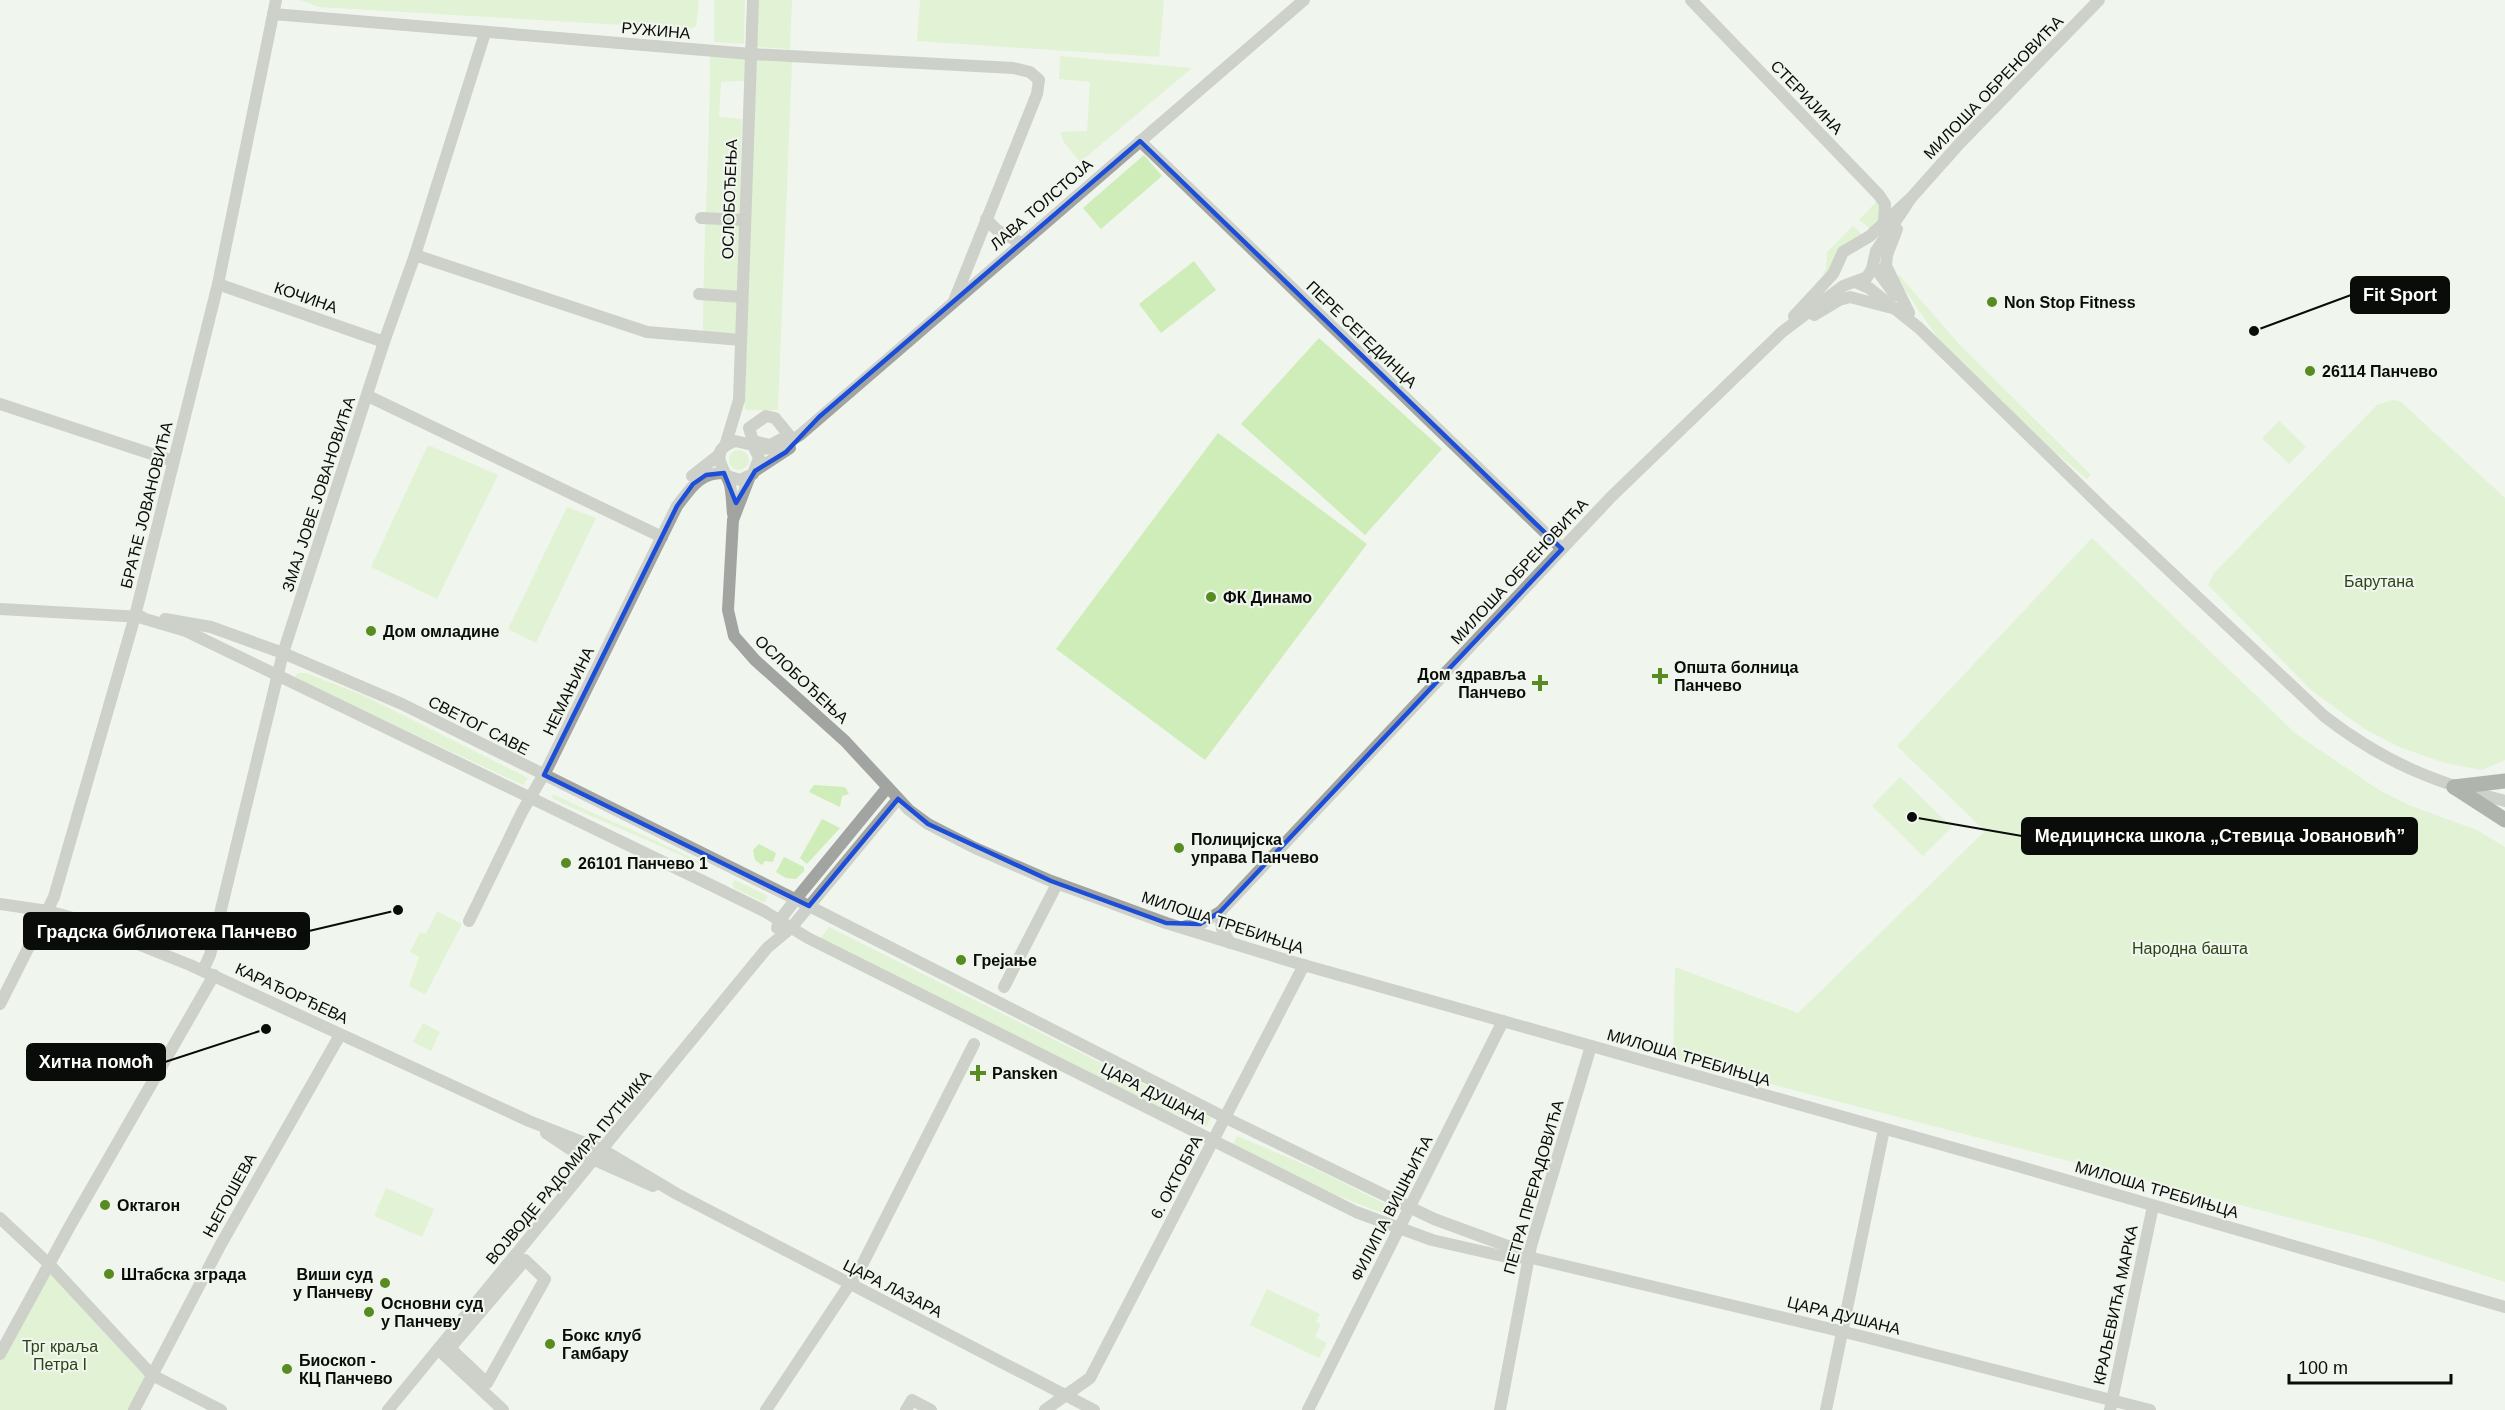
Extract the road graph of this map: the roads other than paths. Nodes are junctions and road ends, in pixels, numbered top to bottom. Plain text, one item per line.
1 (276, 0) edge
2 (753, 0) edge
3 (1304, 0) edge
4 (1691, 0) edge
5 (2099, 0) edge
6 (273, 14) junction
7 (485, 33) junction
8 (751, 54) junction
9 (1140, 141) junction
10 (1911, 198) junction
11 (1901, 216) junction
12 (701, 219) dead end
13 (986, 219) junction
14 (745, 220) junction
15 (1884, 223) junction
16 (1021, 243) junction
17 (1853, 247) junction
18 (415, 255) junction
19 (1873, 263) junction
20 (1838, 264) junction
21 (1854, 282) junction
22 (218, 284) junction
23 (699, 294) dead end
24 (742, 297) junction
25 (954, 301) junction
26 (1894, 309) junction
27 (1909, 313) junction
28 (1798, 320) junction
29 (1919, 328) junction
30 (1782, 332) junction
31 (741, 340) junction
32 (384, 342) junction
33 (368, 396) junction
34 (739, 399) junction
35 (0, 404) edge
36 (794, 432) junction
37 (754, 447) junction
38 (723, 450) junction
39 (173, 461) junction
40 (725, 474) junction
41 (753, 474) junction
42 (677, 506) junction
43 (733, 520) junction
44 (662, 537) junction
45 (1562, 549) junction
46 (0, 609) edge
47 (135, 616) junction
48 (283, 653) junction
49 (277, 675) junction
50 (544, 775) junction
51 (2505, 781) edge
52 (2454, 787) junction
53 (887, 788) junction
54 (530, 798) junction
55 (898, 799) junction
56 (2505, 801) edge
57 (2505, 820) edge
58 (1057, 884) junction
59 (796, 899) junction
60 (0, 904) edge
61 (809, 906) junction
62 (48, 911) junction
63 (1220, 912) junction
64 (469, 921) dead end
65 (779, 921) junction
66 (1178, 925) junction
67 (791, 928) junction
68 (772, 943) junction
69 (1230, 943) junction
70 (1304, 965) junction
71 (208, 973) junction
72 (1004, 987) dead end
73 (0, 1004) edge
74 (1503, 1021) junction
75 (340, 1035) junction
76 (974, 1044) dead end
77 (1592, 1046) junction
78 (1226, 1118) junction
79 (529, 1121) junction
80 (1884, 1129) junction
81 (1214, 1142) junction
82 (603, 1150) junction
83 (594, 1161) junction
84 (677, 1194) junction
85 (2153, 1206) junction
86 (1410, 1207) junction
87 (0, 1218) edge
88 (1398, 1230) junction
89 (1528, 1257) junction
90 (49, 1264) junction
91 (851, 1285) junction
92 (2505, 1307) edge
93 (1842, 1331) junction
94 (444, 1348) junction
95 (0, 1354) edge
96 (152, 1375) junction
97 (1066, 1395) junction
98 (2111, 1405) edge
99 (134, 1410) edge
100 (221, 1410) edge
101 (388, 1410) edge
102 (504, 1410) edge
103 (766, 1410) edge
104 (906, 1410) edge
105 (932, 1410) edge
106 (1045, 1410) edge
107 (1094, 1410) edge
108 (1308, 1410) edge
109 (1500, 1410) edge
110 (1826, 1410) edge
111 (2151, 1410) edge

1 - 6 street, БРАЋЕ ЈОВАНОВИЋА
2 - 8 street, ОСЛОБОЂЕЊА
3 - 9 street, ЛАВА ТОЛСТОЈА
4 - 15 street, СТЕРИЈИНА
5 - 10 street, МИЛОША ОБРЕНОВИЋА
6 - 7 street, РУЖИНА
6 - 22 street, БРАЋЕ ЈОВАНОВИЋА
7 - 8 street, РУЖИНА
7 - 18 street, ЗМАЈ ЈОВЕ ЈОВАНОВИЋА
8 - 13 street, РУЖИНА
8 - 14 street, ОСЛОБОЂЕЊА
9 - 16 street, ЛАВА ТОЛСТОЈА
9 - 45 street, ПЕРЕ СЕГЕДИНЦА
10 - 11 street
10 - 15 street
11 - 19 street
11 - 27 street
12 - 14 street
13 - 16 street
13 - 25 street
14 - 24 street, ОСЛОБОЂЕЊА
15 - 17 street
16 - 25 street, ЛАВА ТОЛСТОЈА
17 - 19 street
17 - 20 street
18 - 31 street
18 - 32 street, ЗМАЈ ЈОВЕ ЈОВАНОВИЋА
19 - 21 street
19 - 27 street
20 - 21 street
20 - 30 street
21 - 26 street
21 - 28 street
22 - 32 street, КОЧИНА
22 - 39 street, БРАЋЕ ЈОВАНОВИЋА
23 - 24 street
24 - 31 street, ОСЛОБОЂЕЊА
25 - 36 street, ЛАВА ТОЛСТОЈА
26 - 28 street
26 - 29 street
27 - 29 street
28 - 30 street
29 - 52 street
30 - 45 street, МИЛОША ОБРЕНОВИЋА
31 - 34 street, ОСЛОБОЂЕЊА
32 - 33 street, ЗМАЈ ЈОВЕ ЈОВАНОВИЋА
33 - 44 street
33 - 48 street, ЗМАЈ ЈОВЕ ЈОВАНОВИЋА
34 - 37 street, ОСЛОБОЂЕЊА
34 - 38 street, ОСЛОБОЂЕЊА
35 - 39 street
36 - 37 street, ЛАВА ТОЛСТОЈА
36 - 41 street, ЛАВА ТОЛСТОЈА
37 - 38 street
37 - 41 street
38 - 40 street
38 - 42 street
39 - 47 street, БРАЋЕ ЈОВАНОВИЋА
40 - 41 street
40 - 42 street
40 - 43 street
41 - 43 street, ОСЛОБОЂЕЊА
42 - 44 street, НЕМАЊИНА
43 - 53 street, ОСЛОБОЂЕЊА
44 - 50 street, НЕМАЊИНА
45 - 63 street, МИЛОША ОБРЕНОВИЋА
46 - 47 street, СВЕТОГ САВЕ
47 - 48 street, СВЕТОГ САВЕ
47 - 49 street, СВЕТОГ САВЕ
47 - 62 street, БРАЋЕ ЈОВАНОВИЋА
48 - 49 street, ЗМАЈ ЈОВЕ ЈОВАНОВИЋА
48 - 50 street, СВЕТОГ САВЕ
49 - 54 street, СВЕТОГ САВЕ
49 - 71 street, ЗМАЈ ЈОВЕ ЈОВАНОВИЋА
50 - 54 street, НЕМАЊИНА
50 - 59 street, СВЕТОГ САВЕ
51 - 52 main road
52 - 56 street
52 - 57 main road
53 - 55 street, МИЛОША ТРЕБИЊЦА
53 - 59 street, ВОЈВОДЕ РАДОМИРА ПУТНИКА
54 - 64 street, НЕМАЊИНА
54 - 65 street, СВЕТОГ САВЕ
55 - 58 street, МИЛОША ТРЕБИЊЦА
55 - 61 street, ВОЈВОДЕ РАДОМИРА ПУТНИКА
58 - 66 street, МИЛОША ТРЕБИЊЦА
58 - 72 street
59 - 61 street, ЦАРА ДУШАНА
59 - 65 street, ВОЈВОДЕ РАДОМИРА ПУТНИКА
60 - 62 street, КАРАЂОРЂЕВА
61 - 67 street, ВОЈВОДЕ РАДОМИРА ПУТНИКА
61 - 78 street, ЦАРА ДУШАНА
62 - 71 street, КАРАЂОРЂЕВА
62 - 73 street, БРАЋЕ ЈОВАНОВИЋА
63 - 66 street, МИЛОША ОБРЕНОВИЋА
63 - 69 street
65 - 67 street, ЦАРА ДУШАНА
65 - 68 street, ВОЈВОДЕ РАДОМИРА ПУТНИКА
66 - 69 street, МИЛОША ТРЕБИЊЦА
67 - 68 street, ВОЈВОДЕ РАДОМИРА ПУТНИКА
67 - 81 street, ЦАРА ДУШАНА
68 - 82 street, ВОЈВОДЕ РАДОМИРА ПУТНИКА
69 - 70 street, МИЛОША ТРЕБИЊЦА
70 - 74 street, МИЛОША ТРЕБИЊЦА
70 - 78 street, 6. ОКТОБРА
71 - 75 street, КАРАЂОРЂЕВА
71 - 90 street, ЗМАЈ ЈОВЕ ЈОВАНОВИЋА
74 - 77 street, МИЛОША ТРЕБИЊЦА
74 - 86 street, ФИЛИПА ВИШЊИЋА
75 - 79 street, КАРАЂОРЂЕВА
75 - 96 street, ЊЕГОШЕВА
76 - 91 street
77 - 80 street, МИЛОША ТРЕБИЊЦА
77 - 89 street, ПЕТРА ПРЕРАДОВИЋА
78 - 81 street, 6. ОКТОБРА
78 - 86 street, ЦАРА ДУШАНА
79 - 82 street, КАРАЂОРЂЕВА
79 - 83 street, КАРАЂОРЂЕВА
80 - 85 street, МИЛОША ТРЕБИЊЦА
80 - 93 street
81 - 88 street, ЦАРА ДУШАНА
81 - 97 street, 6. ОКТОБРА
82 - 83 street, ВОЈВОДЕ РАДОМИРА ПУТНИКА
82 - 84 street, ЦАРА ЛАЗАРА
83 - 84 street, ЦАРА ЛАЗАРА
83 - 94 street, ВОЈВОДЕ РАДОМИРА ПУТНИКА
84 - 91 street, ЦАРА ЛАЗАРА
85 - 92 street, МИЛОША ТРЕБИЊЦА
85 - 98 street, КРАЉЕВИЋА МАРКА
86 - 88 street, ФИЛИПА ВИШЊИЋА
86 - 89 street, ЦАРА ДУШАНА
87 - 90 street
88 - 89 street, ЦАРА ДУШАНА
88 - 108 street, ФИЛИПА ВИШЊИЋА
89 - 93 street, ЦАРА ДУШАНА
89 - 109 street, ПЕТРА ПРЕРАДОВИЋА
90 - 95 street
90 - 96 street
91 - 97 street, ЦАРА ЛАЗАРА
91 - 103 street
93 - 98 street, ЦАРА ДУШАНА
93 - 110 street
94 - 94 street
94 - 101 street, ВОЈВОДЕ РАДОМИРА ПУТНИКА
94 - 102 street
96 - 99 street
96 - 100 street
97 - 106 street, 6. ОКТОБРА
97 - 107 street, ЦАРА ЛАЗАРА
98 - 111 street, ЦАРА ДУШАНА
104 - 105 street

